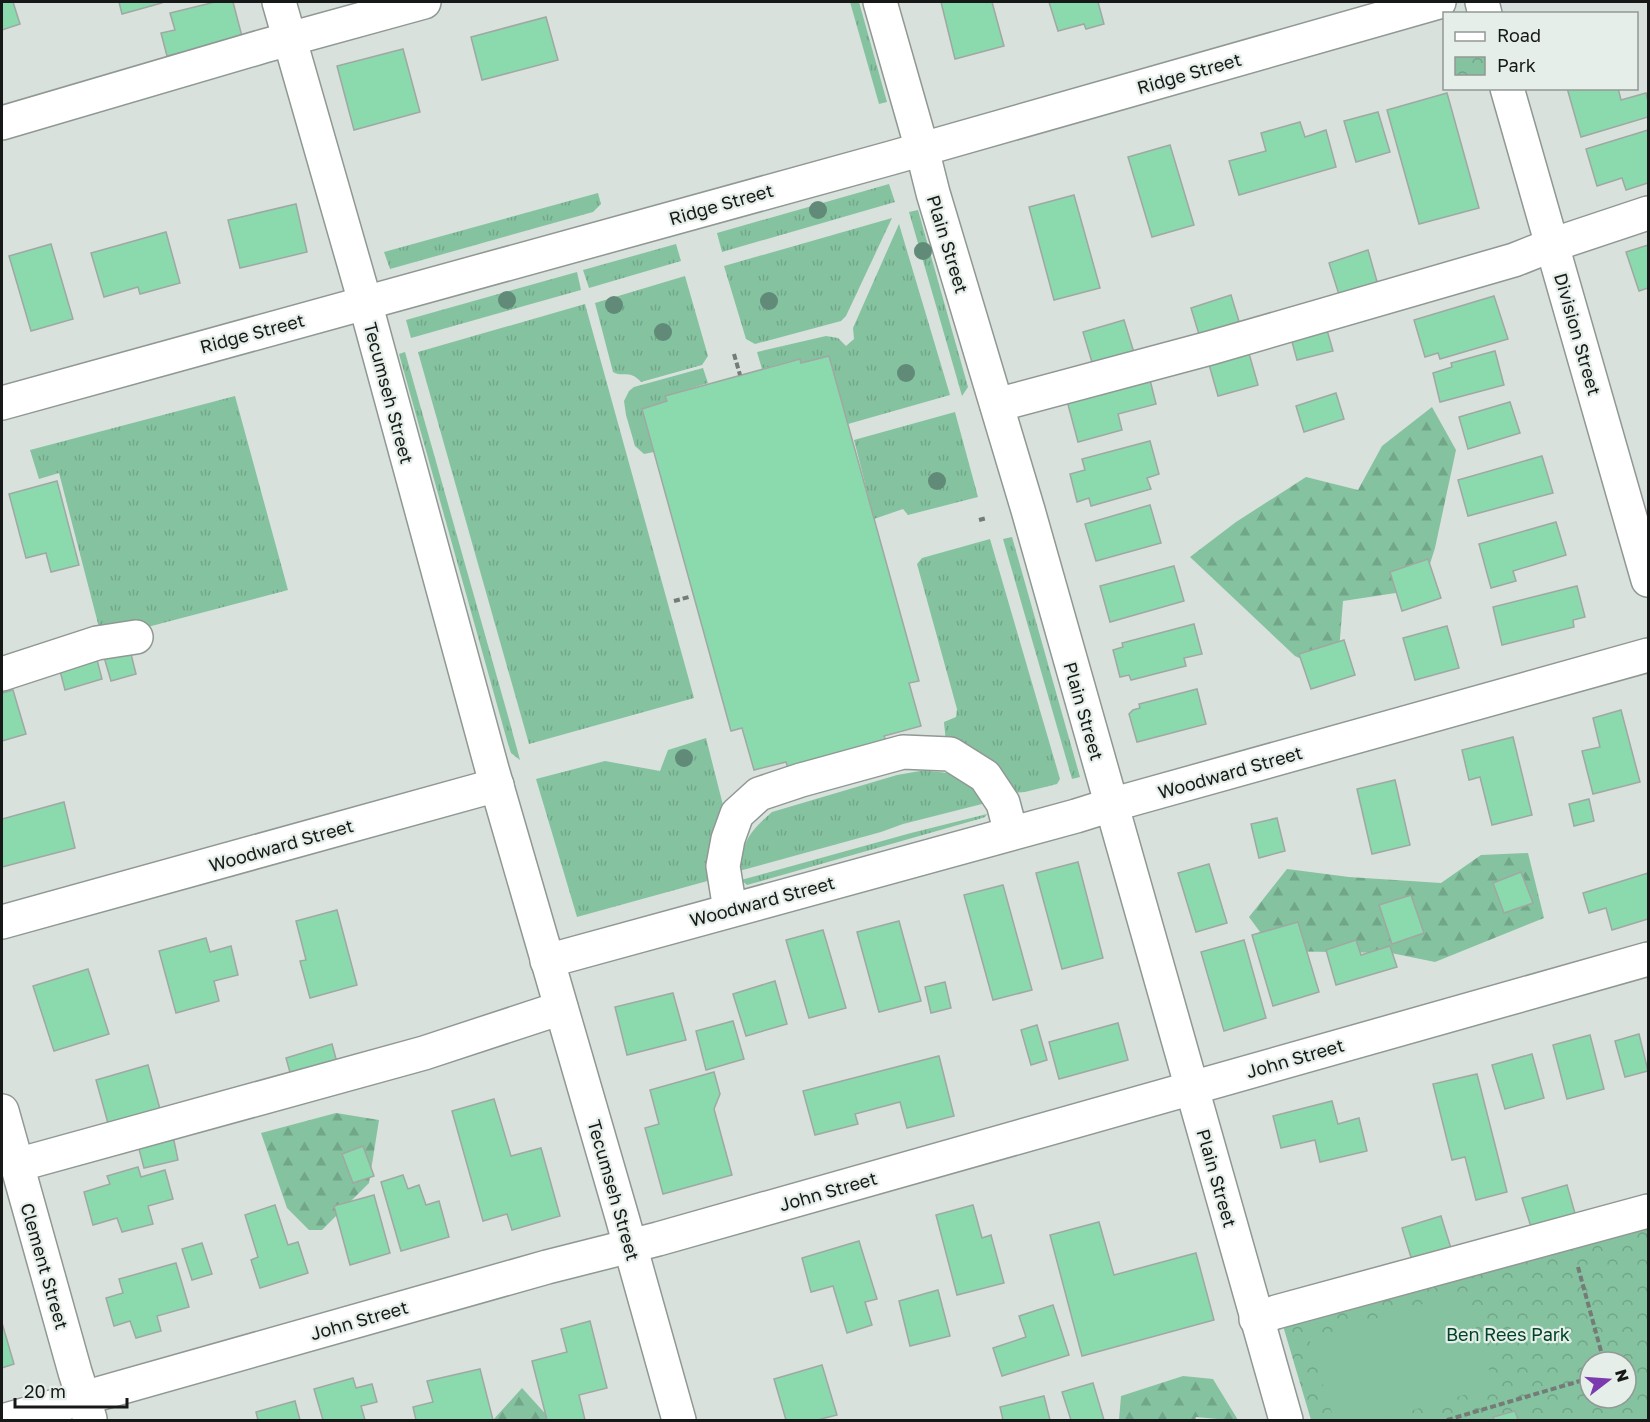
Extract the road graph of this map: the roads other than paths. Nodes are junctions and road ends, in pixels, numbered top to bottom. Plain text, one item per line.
1 (279, 2) edge
2 (424, 2) edge
3 (880, 2) edge
4 (1440, 2) edge
5 (289, 39) junction
6 (1508, 90) edge
7 (2, 123) edge
8 (922, 148) junction
9 (1648, 213) edge
10 (1552, 244) junction
11 (365, 302) junction
12 (2, 403) edge
13 (997, 405) junction
14 (1648, 580) edge
15 (136, 637) dead end
16 (1648, 655) edge
17 (2, 674) edge
18 (497, 785) junction
19 (1111, 805) junction
20 (1011, 833) junction
21 (730, 910) junction
22 (2, 922) edge
23 (1648, 959) edge
24 (547, 961) junction
25 (561, 1008) junction
26 (1192, 1087) junction
27 (2, 1112) edge
28 (17, 1165) junction
29 (1648, 1211) edge
30 (630, 1246) junction
31 (1256, 1319) junction
32 (87, 1410) edge
33 (6, 1420) edge
34 (679, 1420) edge
35 (1286, 1420) edge

1 - 5 street, Tecumseh Street
2 - 5 street
3 - 8 street, Plain Street
4 - 8 street, Ridge Street
5 - 7 street
5 - 11 street, Tecumseh Street
6 - 10 street, Division Street
8 - 11 street, Ridge Street
8 - 13 street, Plain Street
9 - 10 street
10 - 13 street
10 - 14 street, Division Street
11 - 12 street, Ridge Street
11 - 18 street, Tecumseh Street
13 - 19 street, Plain Street
15 - 17 street
16 - 19 street, Woodward Street
18 - 22 street, Woodward Street
18 - 24 street
19 - 20 street, Woodward Street
19 - 26 street, Plain Street
20 - 21 street, Woodward Street
20 - 21 street
21 - 24 street, Woodward Street
23 - 26 street, John Street
24 - 25 street, Tecumseh Street
25 - 28 street
25 - 30 street, Tecumseh Street
26 - 30 street, John Street
26 - 31 street, Plain Street
27 - 28 street, Clement Street
28 - 32 street, Clement Street
29 - 31 street
30 - 32 street, John Street
30 - 34 street, Tecumseh Street
31 - 35 street, Plain Street
32 - 33 street, John Street

